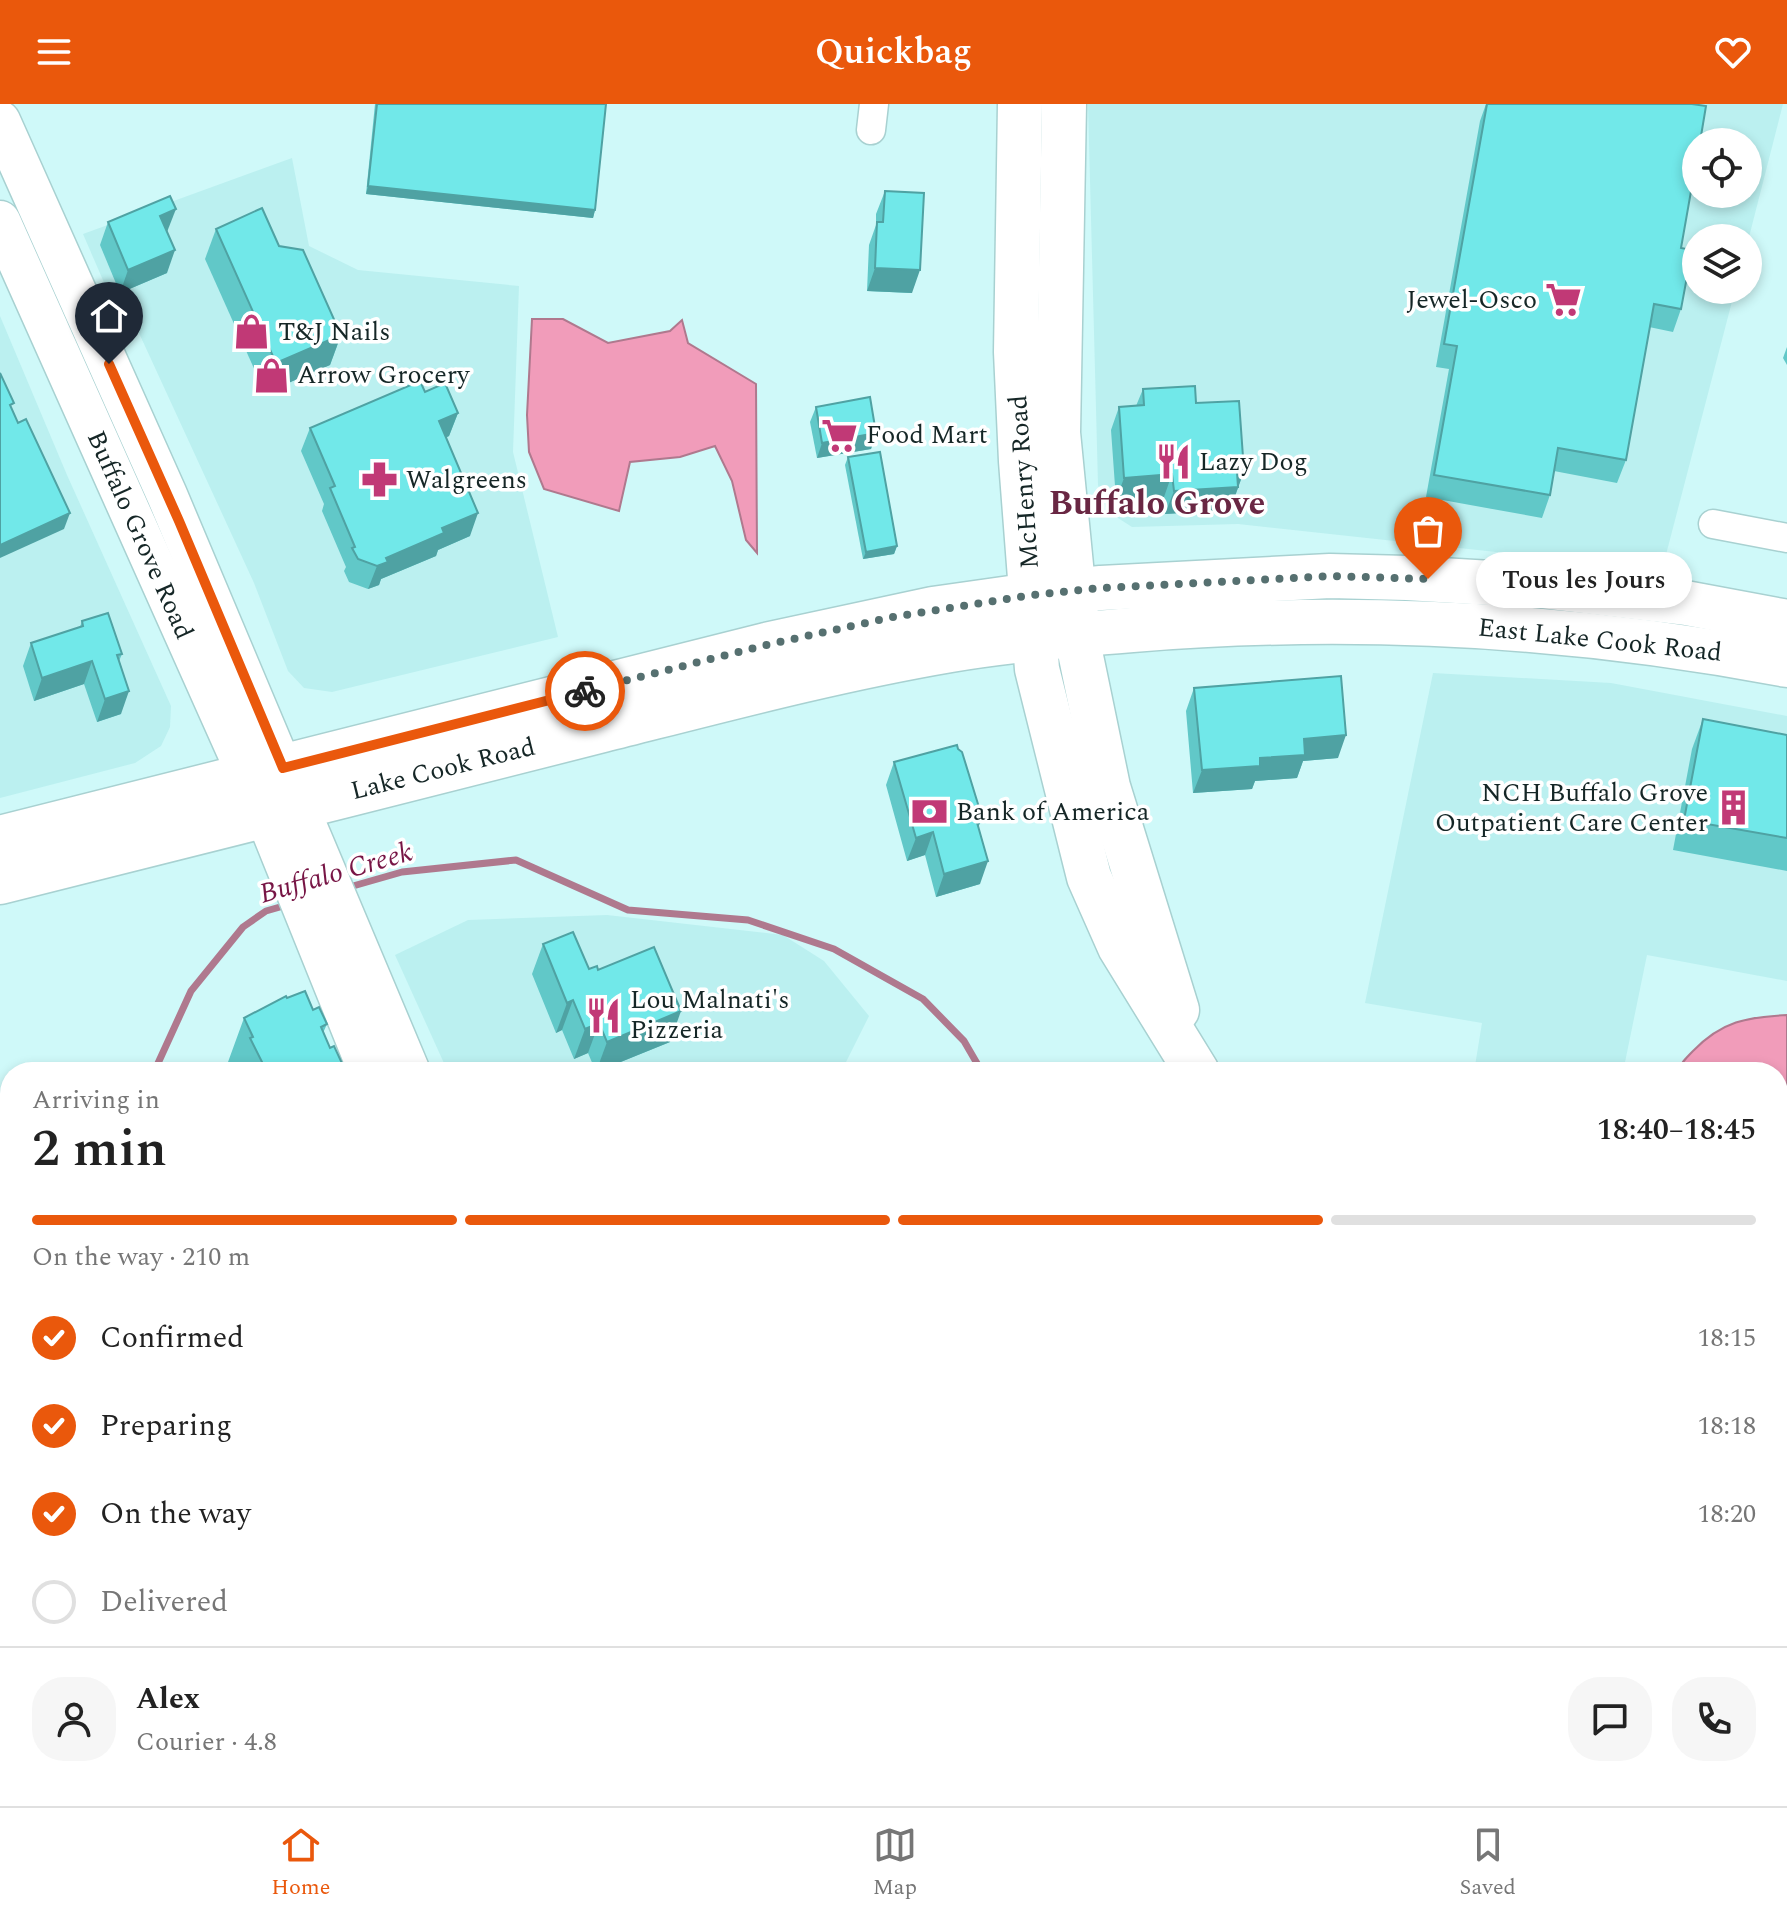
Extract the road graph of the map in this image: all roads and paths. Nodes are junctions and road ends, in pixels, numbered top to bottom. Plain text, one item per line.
1 (1020, 104) edge
2 (1064, 104) edge
3 (0, 121) edge
4 (0, 221) edge
5 (159, 477) junction
6 (121, 493) junction
7 (1713, 524) dead end
8 (1787, 538) edge
9 (1053, 593) junction
10 (1787, 622) edge
11 (1056, 636) junction
12 (1787, 665) edge
13 (273, 791) junction
14 (0, 838) edge
15 (0, 882) edge
16 (335, 941) junction
17 (366, 1062) edge
18 (404, 1062) edge
19 (1191, 1062) edge

1 - 9 main road, McHenry Road
2 - 9 main road, McHenry Road
3 - 5 main road, Buffalo Grove Road
4 - 6 main road, Buffalo Grove Road
5 - 6 main road
5 - 13 main road, Buffalo Grove Road
6 - 13 main road, Buffalo Grove Road
7 - 8 street
9 - 10 main road, East Lake Cook Road
9 - 11 main road, McHenry Road
9 - 13 main road, Lake Cook Road
11 - 12 main road, East Lake Cook Road
11 - 13 main road, Lake Cook Road
11 - 19 main road, McHenry Road
13 - 14 main road, Lake Cook Road
13 - 15 main road, Lake Cook Road
13 - 16 main road
16 - 17 main road
16 - 18 main road

